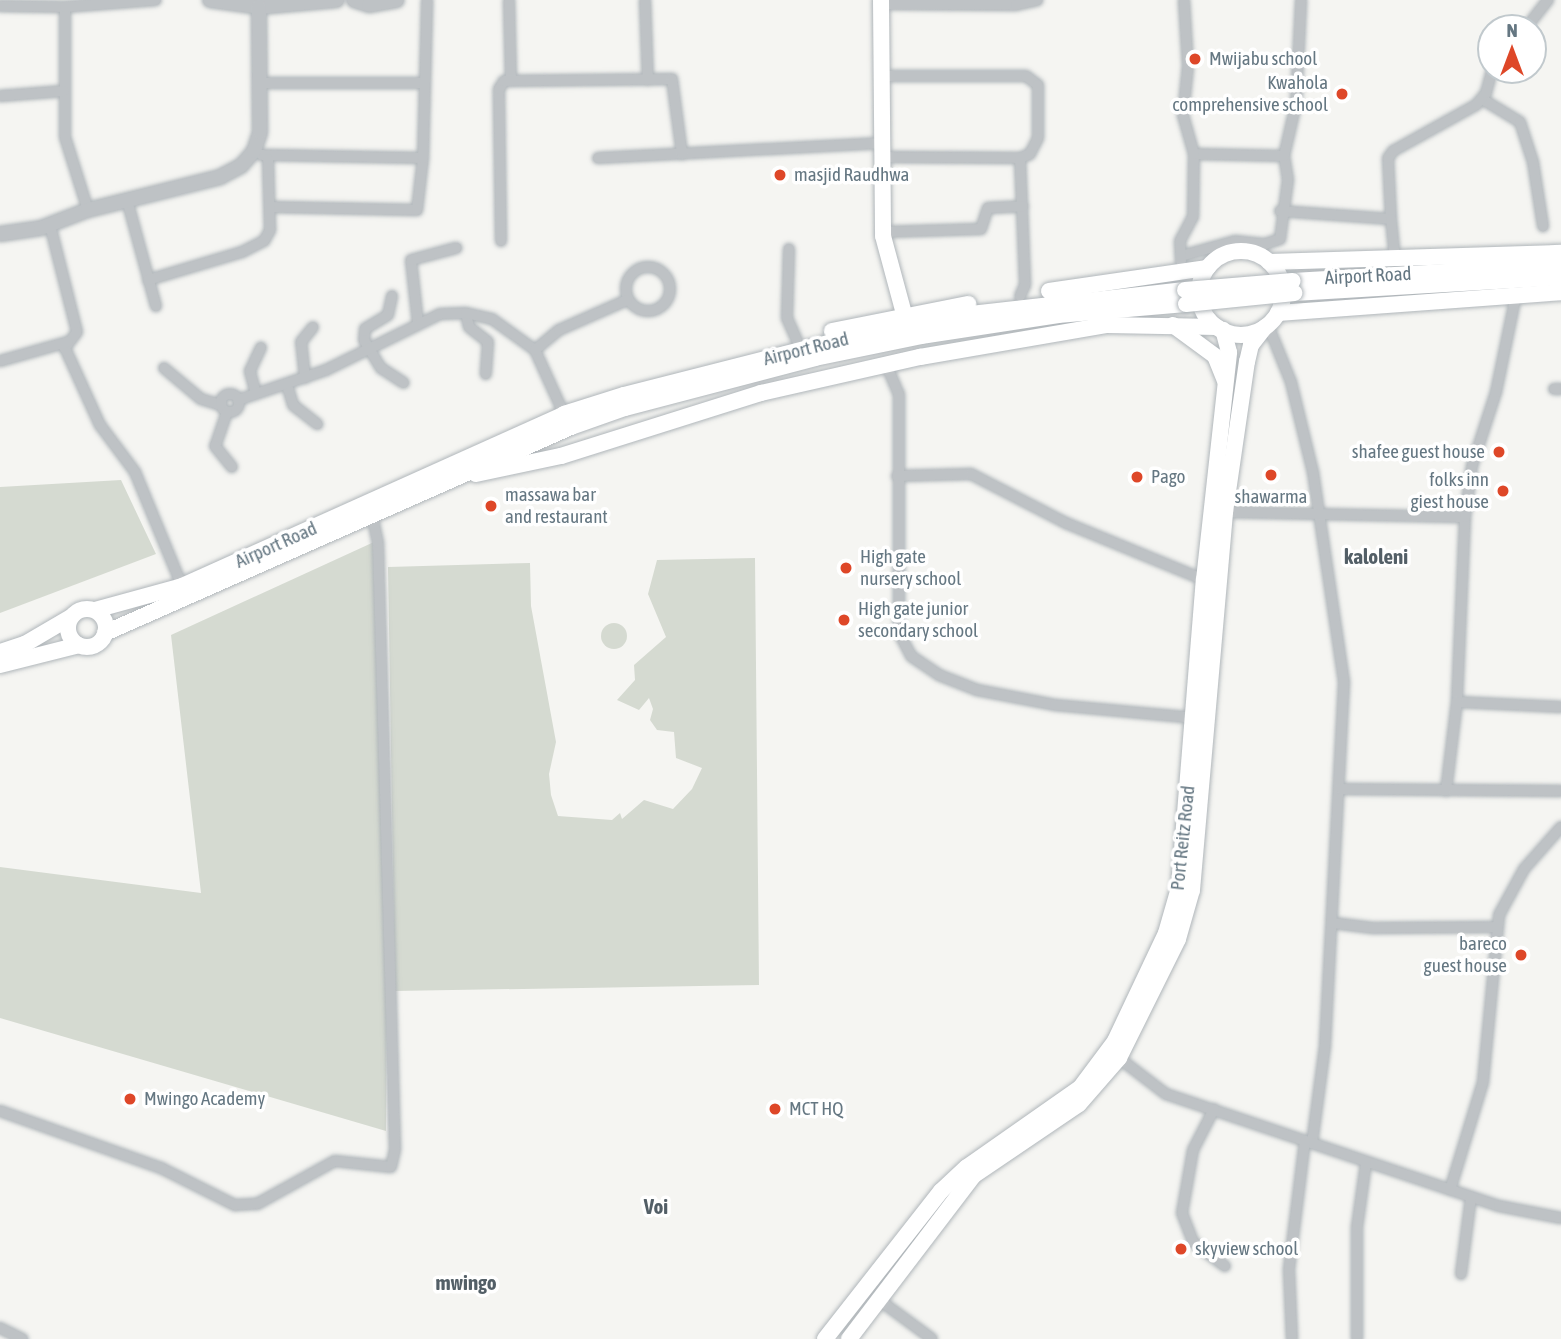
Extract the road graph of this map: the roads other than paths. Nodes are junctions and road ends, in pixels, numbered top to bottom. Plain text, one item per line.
1 (156, 0) edge
2 (210, 0) edge
3 (337, 0) edge
4 (354, 0) edge
5 (397, 0) edge
6 (427, 0) edge
7 (509, 0) edge
8 (645, 0) edge
9 (1037, 0) edge
10 (1184, 0) edge
11 (1301, 0) edge
12 (1548, 0) edge
13 (92, 1) edge
14 (881, 2) edge
15 (0, 6) edge
16 (65, 7) junction
17 (259, 7) junction
18 (1537, 14) edge
19 (882, 76) junction
20 (648, 80) junction
21 (511, 81) junction
22 (261, 83) junction
23 (423, 83) junction
24 (1487, 84) edge
25 (64, 91) junction
26 (0, 96) edge
27 (1482, 99) junction
28 (883, 150) junction
29 (254, 151) junction
30 (1194, 153) junction
31 (682, 154) junction
32 (1284, 156) junction
33 (598, 158) dead end
34 (1020, 158) junction
35 (268, 159) junction
36 (423, 159) junction
37 (127, 200) junction
38 (1023, 206) junction
39 (270, 207) junction
40 (88, 210) junction
41 (1280, 211) junction
42 (1391, 219) junction
43 (50, 225) junction
44 (1543, 226) dead end
45 (883, 232) junction
46 (0, 234) edge
47 (501, 241) dead end
48 (456, 248) dead end
49 (789, 249) dead end
50 (1561, 253) edge
51 (1181, 256) junction
52 (1395, 260) junction
53 (1269, 262) junction
54 (1561, 265) edge
55 (1207, 268) junction
56 (1182, 274) junction
57 (1561, 277) edge
58 (149, 280) junction
59 (1561, 292) edge
60 (1516, 295) junction
61 (392, 296) dead end
62 (1020, 296) junction
63 (627, 300) junction
64 (156, 306) dead end
65 (466, 313) junction
66 (1270, 322) junction
67 (418, 323) junction
68 (1170, 323) junction
69 (914, 325) junction
70 (313, 327) dead end
71 (1220, 329) junction
72 (797, 341) junction
73 (67, 342) junction
74 (261, 347) dead end
75 (367, 350) junction
76 (535, 350) junction
77 (763, 360) junction
78 (0, 361) edge
79 (886, 364) junction
80 (164, 368) dead end
81 (486, 374) dead end
82 (305, 378) junction
83 (404, 383) dead end
84 (1225, 383) junction
85 (287, 385) junction
86 (256, 394) junction
87 (224, 409) junction
88 (565, 414) junction
89 (317, 424) dead end
90 (232, 467) dead end
91 (897, 476) junction
92 (455, 477) junction
93 (1319, 511) junction
94 (1225, 512) junction
95 (372, 514) junction
96 (1465, 517) junction
97 (1204, 580) junction
98 (182, 586) junction
99 (95, 610) junction
100 (71, 617) junction
101 (105, 634) junction
102 (79, 645) junction
103 (0, 652) edge
104 (0, 665) edge
105 (1457, 702) junction
106 (1561, 707) edge
107 (1195, 718) junction
108 (1341, 789) junction
109 (1446, 791) junction
110 (1561, 791) edge
111 (1559, 833) edge
112 (1333, 923) junction
113 (1497, 927) junction
114 (1119, 1058) junction
115 (1214, 1109) junction
116 (0, 1111) edge
117 (1309, 1142) junction
118 (1366, 1163) junction
119 (1450, 1190) junction
120 (1471, 1197) junction
121 (1561, 1218) edge
122 (1225, 1266) dead end
123 (1461, 1273) dead end
124 (878, 1299) junction
125 (0, 1328) edge
126 (23, 1339) edge
127 (825, 1339) edge
128 (849, 1339) edge
129 (932, 1339) edge
130 (1293, 1339) edge
131 (1357, 1339) edge

1 - 13 street
2 - 17 street
3 - 17 street
4 - 5 street
6 - 23 street
7 - 21 street
8 - 20 street
9 - 14 street
10 - 30 street
11 - 32 street
12 - 18 street
13 - 16 street
14 - 19 main road
15 - 16 street
16 - 25 street
17 - 22 street
19 - 28 main road
19 - 34 street
20 - 21 street
20 - 31 street
21 - 47 street
22 - 23 street
22 - 29 street
23 - 36 street
24 - 27 street
25 - 26 street
25 - 40 street
27 - 42 street
27 - 44 street
28 - 31 street
28 - 34 street
28 - 45 main road
29 - 35 street
29 - 37 street
30 - 32 street
30 - 51 street
31 - 33 street
32 - 41 street
34 - 38 street
35 - 36 street
35 - 39 street
36 - 39 street
37 - 40 street
37 - 58 street
38 - 45 street
38 - 62 street
39 - 58 street
40 - 43 street
41 - 42 street
41 - 51 street
42 - 52 street
43 - 46 street
43 - 73 street
45 - 69 main road
48 - 67 street
49 - 72 street
50 - 52 main road
51 - 56 street
52 - 53 main road
53 - 55 main road
53 - 66 main road
54 - 69 main road, Airport Road, bridge
55 - 56 main road
55 - 71 main road
56 - 62 main road
57 - 69 main road, Airport Road, bridge
58 - 64 street
59 - 60 main road
60 - 66 main road
60 - 96 street
61 - 75 street
62 - 69 main road
63 - 63 street
63 - 76 street
65 - 67 street
65 - 76 street
65 - 81 street
66 - 71 main road
66 - 93 street
66 - 94 main road
67 - 75 street
68 - 71 main road
68 - 79 main road
68 - 84 main road
69 - 72 main road
69 - 77 main road, Airport Road
69 - 92 main road, Airport Road
70 - 82 street
71 - 84 main road, Port Reitz Road
72 - 77 main road
73 - 78 street
73 - 98 street
74 - 86 street
75 - 82 street
75 - 83 street
76 - 88 street
77 - 88 main road, Airport Road
79 - 91 street
79 - 92 main road
80 - 87 street
82 - 85 street
84 - 97 main road, Port Reitz Road
85 - 86 street
85 - 89 street
86 - 87 street
87 - 90 street
88 - 98 main road, Airport Road
91 - 97 street
91 - 107 street
92 - 95 main road, Airport Road
93 - 94 street
93 - 96 street
93 - 108 street
94 - 114 main road
95 - 101 main road, Airport Road
95 - 116 street
96 - 105 street
97 - 107 main road, Port Reitz Road
98 - 99 main road, Airport Road
99 - 100 main road
99 - 101 main road
100 - 102 main road
100 - 103 main road
101 - 102 main road
102 - 104 main road
105 - 106 street
105 - 109 street
107 - 127 main road, Port Reitz Road
108 - 109 street
108 - 112 street
109 - 110 street
111 - 113 street
112 - 113 street
112 - 117 street
113 - 119 street
114 - 115 street
114 - 124 main road
115 - 117 street
115 - 122 street
117 - 118 street
117 - 130 street
118 - 119 street
118 - 131 street
119 - 120 street
120 - 121 street
120 - 123 street
124 - 128 main road
124 - 129 street
125 - 126 street

